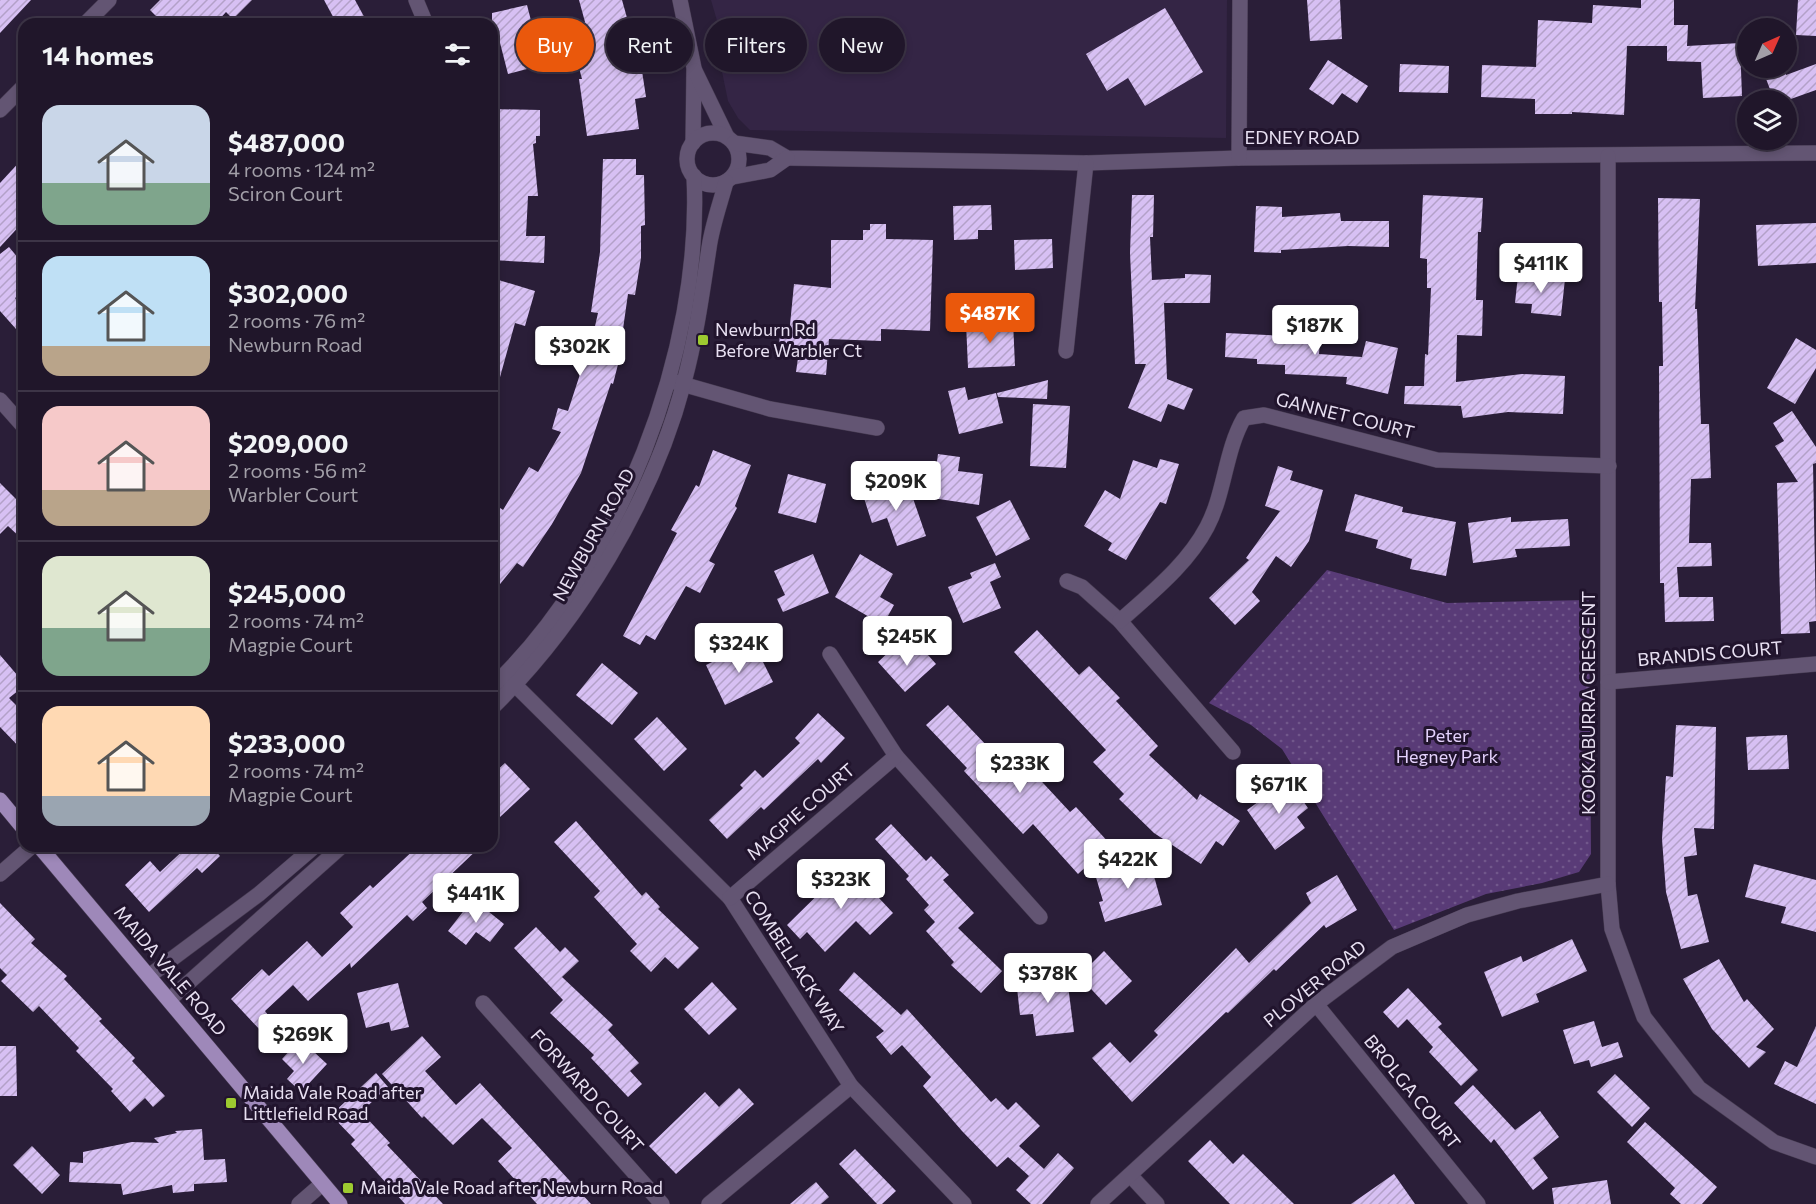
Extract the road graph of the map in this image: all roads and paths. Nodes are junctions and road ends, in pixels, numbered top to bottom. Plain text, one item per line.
1 (109, 0) edge
2 (416, 0) edge
3 (680, 0) edge
4 (1240, 0) edge
5 (91, 18) edge
6 (424, 18) edge
7 (694, 68) junction
8 (18, 92) edge
9 (0, 110) edge
10 (731, 140) junction
11 (693, 143) junction
12 (1816, 153) edge
13 (1608, 156) junction
14 (787, 158) junction
15 (1239, 158) junction
16 (1086, 163) junction
17 (694, 177) junction
18 (730, 179) junction
19 (1066, 351) dead end
20 (676, 382) junction
21 (0, 400) edge
22 (18, 420) edge
23 (877, 428) dead end
24 (1609, 466) junction
25 (1067, 581) dead end
26 (1120, 621) junction
27 (830, 654) dead end
28 (1816, 664) edge
29 (510, 680) junction
30 (1608, 682) junction
31 (498, 685) edge
32 (498, 699) edge
33 (1233, 752) dead end
34 (896, 756) junction
35 (0, 800) edge
36 (18, 822) edge
37 (25, 852) edge
38 (44, 852) edge
39 (308, 852) edge
40 (335, 852) edge
41 (0, 874) edge
42 (1608, 884) junction
43 (730, 898) junction
44 (1041, 917) dead end
45 (148, 976) junction
46 (169, 1000) junction
47 (483, 1003) dead end
48 (1316, 1004) junction
49 (851, 1086) junction
50 (1816, 1157) edge
51 (1130, 1175) junction
52 (322, 1184) junction
53 (332, 1202) edge
54 (298, 1204) edge
55 (662, 1204) edge
56 (709, 1204) edge
57 (964, 1204) edge
58 (1098, 1204) edge
59 (1157, 1204) edge
60 (1478, 1204) edge

1 - 5 street
2 - 6 street
3 - 7 street
4 - 15 street
7 - 10 street
7 - 11 street
8 - 9 street
10 - 11 street
10 - 14 street, EDNEY ROAD
10 - 18 street
11 - 17 street
12 - 13 street, EDNEY ROAD
13 - 15 street, EDNEY ROAD
13 - 24 street, KOOKABURRA CRESCENT
14 - 16 street, EDNEY ROAD
14 - 18 street, EDNEY ROAD
15 - 16 street, EDNEY ROAD
16 - 19 street
17 - 18 street
17 - 20 street, NEWBURN ROAD
18 - 20 street, NEWBURN ROAD
20 - 23 street
20 - 29 street, NEWBURN ROAD
21 - 22 street
24 - 26 street, GANNET COURT
24 - 30 street, KOOKABURRA CRESCENT
25 - 26 street
26 - 33 street
27 - 34 street
28 - 30 street, BRANDIS COURT
29 - 31 street, NEWBURN ROAD
29 - 32 street, NEWBURN ROAD
29 - 43 street, COMBELLACK WAY
30 - 42 street, KOOKABURRA CRESCENT
34 - 43 street, MAGPIE COURT
34 - 44 street
35 - 36 main road
37 - 41 street
38 - 45 main road, MAIDA VALE ROAD
39 - 45 street
40 - 46 street
42 - 48 street, PLOVER ROAD
42 - 50 street, KOOKABURRA CRESCENT
43 - 49 street, COMBELLACK WAY
45 - 46 main road, MAIDA VALE ROAD
46 - 52 main road, MAIDA VALE ROAD
47 - 55 street, FORWARD COURT
48 - 51 street, PLOVER ROAD
48 - 60 street, BROLGA COURT
49 - 56 street
49 - 57 street, COMBELLACK WAY
51 - 58 street, PLOVER ROAD
51 - 59 street
52 - 53 main road, MAIDA VALE ROAD
52 - 54 street

